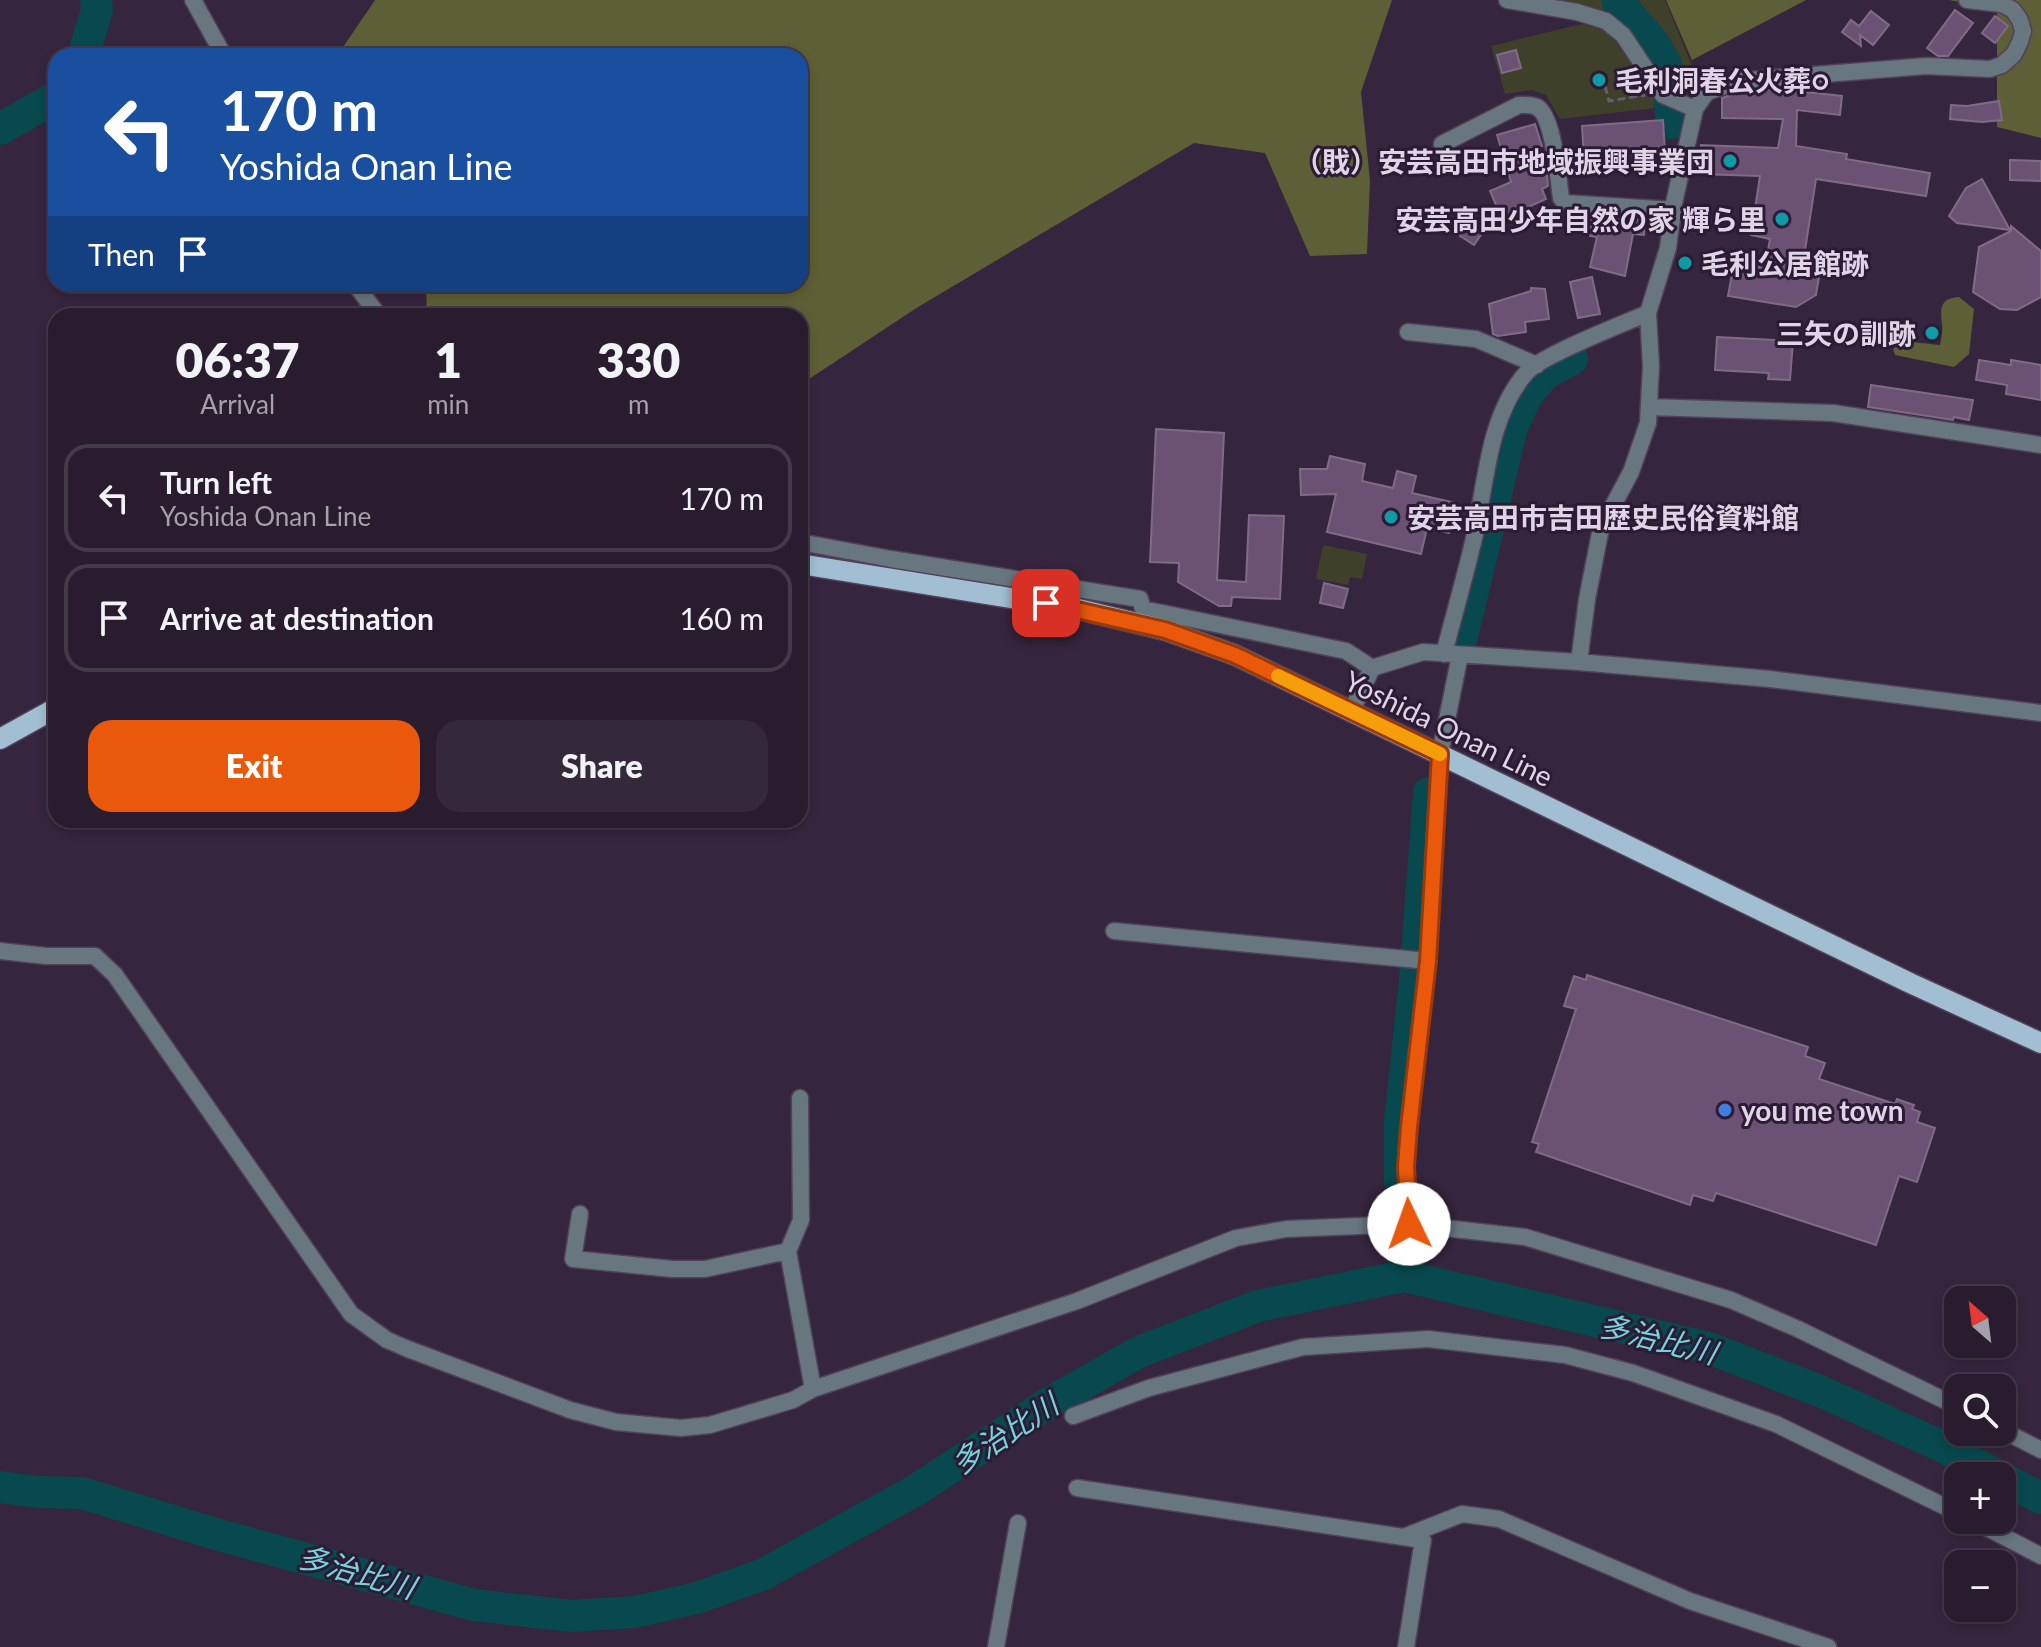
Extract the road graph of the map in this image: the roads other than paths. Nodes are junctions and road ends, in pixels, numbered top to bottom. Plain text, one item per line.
1 (193, 0) edge
2 (1507, 0) edge
3 (1967, 0) edge
4 (220, 48) edge
5 (1691, 107) junction
6 (1442, 144) dead end
7 (1673, 210) junction
8 (1648, 313) junction
9 (1408, 332) dead end
10 (1537, 365) junction
11 (1649, 407) junction
12 (2041, 445) edge
13 (808, 543) edge
14 (808, 565) edge
15 (1452, 654) junction
16 (1579, 662) junction
17 (1372, 668) junction
18 (48, 712) edge
19 (1351, 712) junction
20 (2041, 713) edge
21 (0, 739) edge
22 (1440, 754) junction
23 (1114, 931) dead end
24 (0, 951) edge
25 (1428, 961) junction
26 (2041, 1043) edge
27 (800, 1098) dead end
28 (580, 1214) dead end
29 (1409, 1224) junction
30 (788, 1251) junction
31 (813, 1389) junction
32 (1944, 1400) edge
33 (1073, 1416) dead end
34 (2016, 1437) edge
35 (2041, 1450) edge
36 (1077, 1488) dead end
37 (1944, 1506) edge
38 (1018, 1523) dead end
39 (1999, 1534) edge
40 (1404, 1537) junction
41 (2041, 1556) edge
42 (996, 1647) edge
43 (1406, 1647) edge
44 (1828, 1647) edge

1 - 4 street
2 - 5 street
3 - 5 street
5 - 7 street
6 - 7 street
7 - 8 street
8 - 10 street
8 - 11 street
9 - 10 street
10 - 15 street
11 - 12 street
11 - 16 street
13 - 17 street
14 - 19 main road, Yoshida Onan Line
15 - 16 street
15 - 17 street
15 - 22 street
16 - 20 street
17 - 19 street
18 - 21 main road
19 - 22 main road, Yoshida Onan Line
22 - 25 street
22 - 26 main road, Yoshida Onan Line
23 - 25 street
24 - 31 street
25 - 29 street
27 - 30 street
28 - 30 street
29 - 31 street
29 - 32 street
30 - 31 street
33 - 37 street
34 - 35 street
36 - 40 street
38 - 42 street
39 - 41 street
40 - 43 street
40 - 44 street

